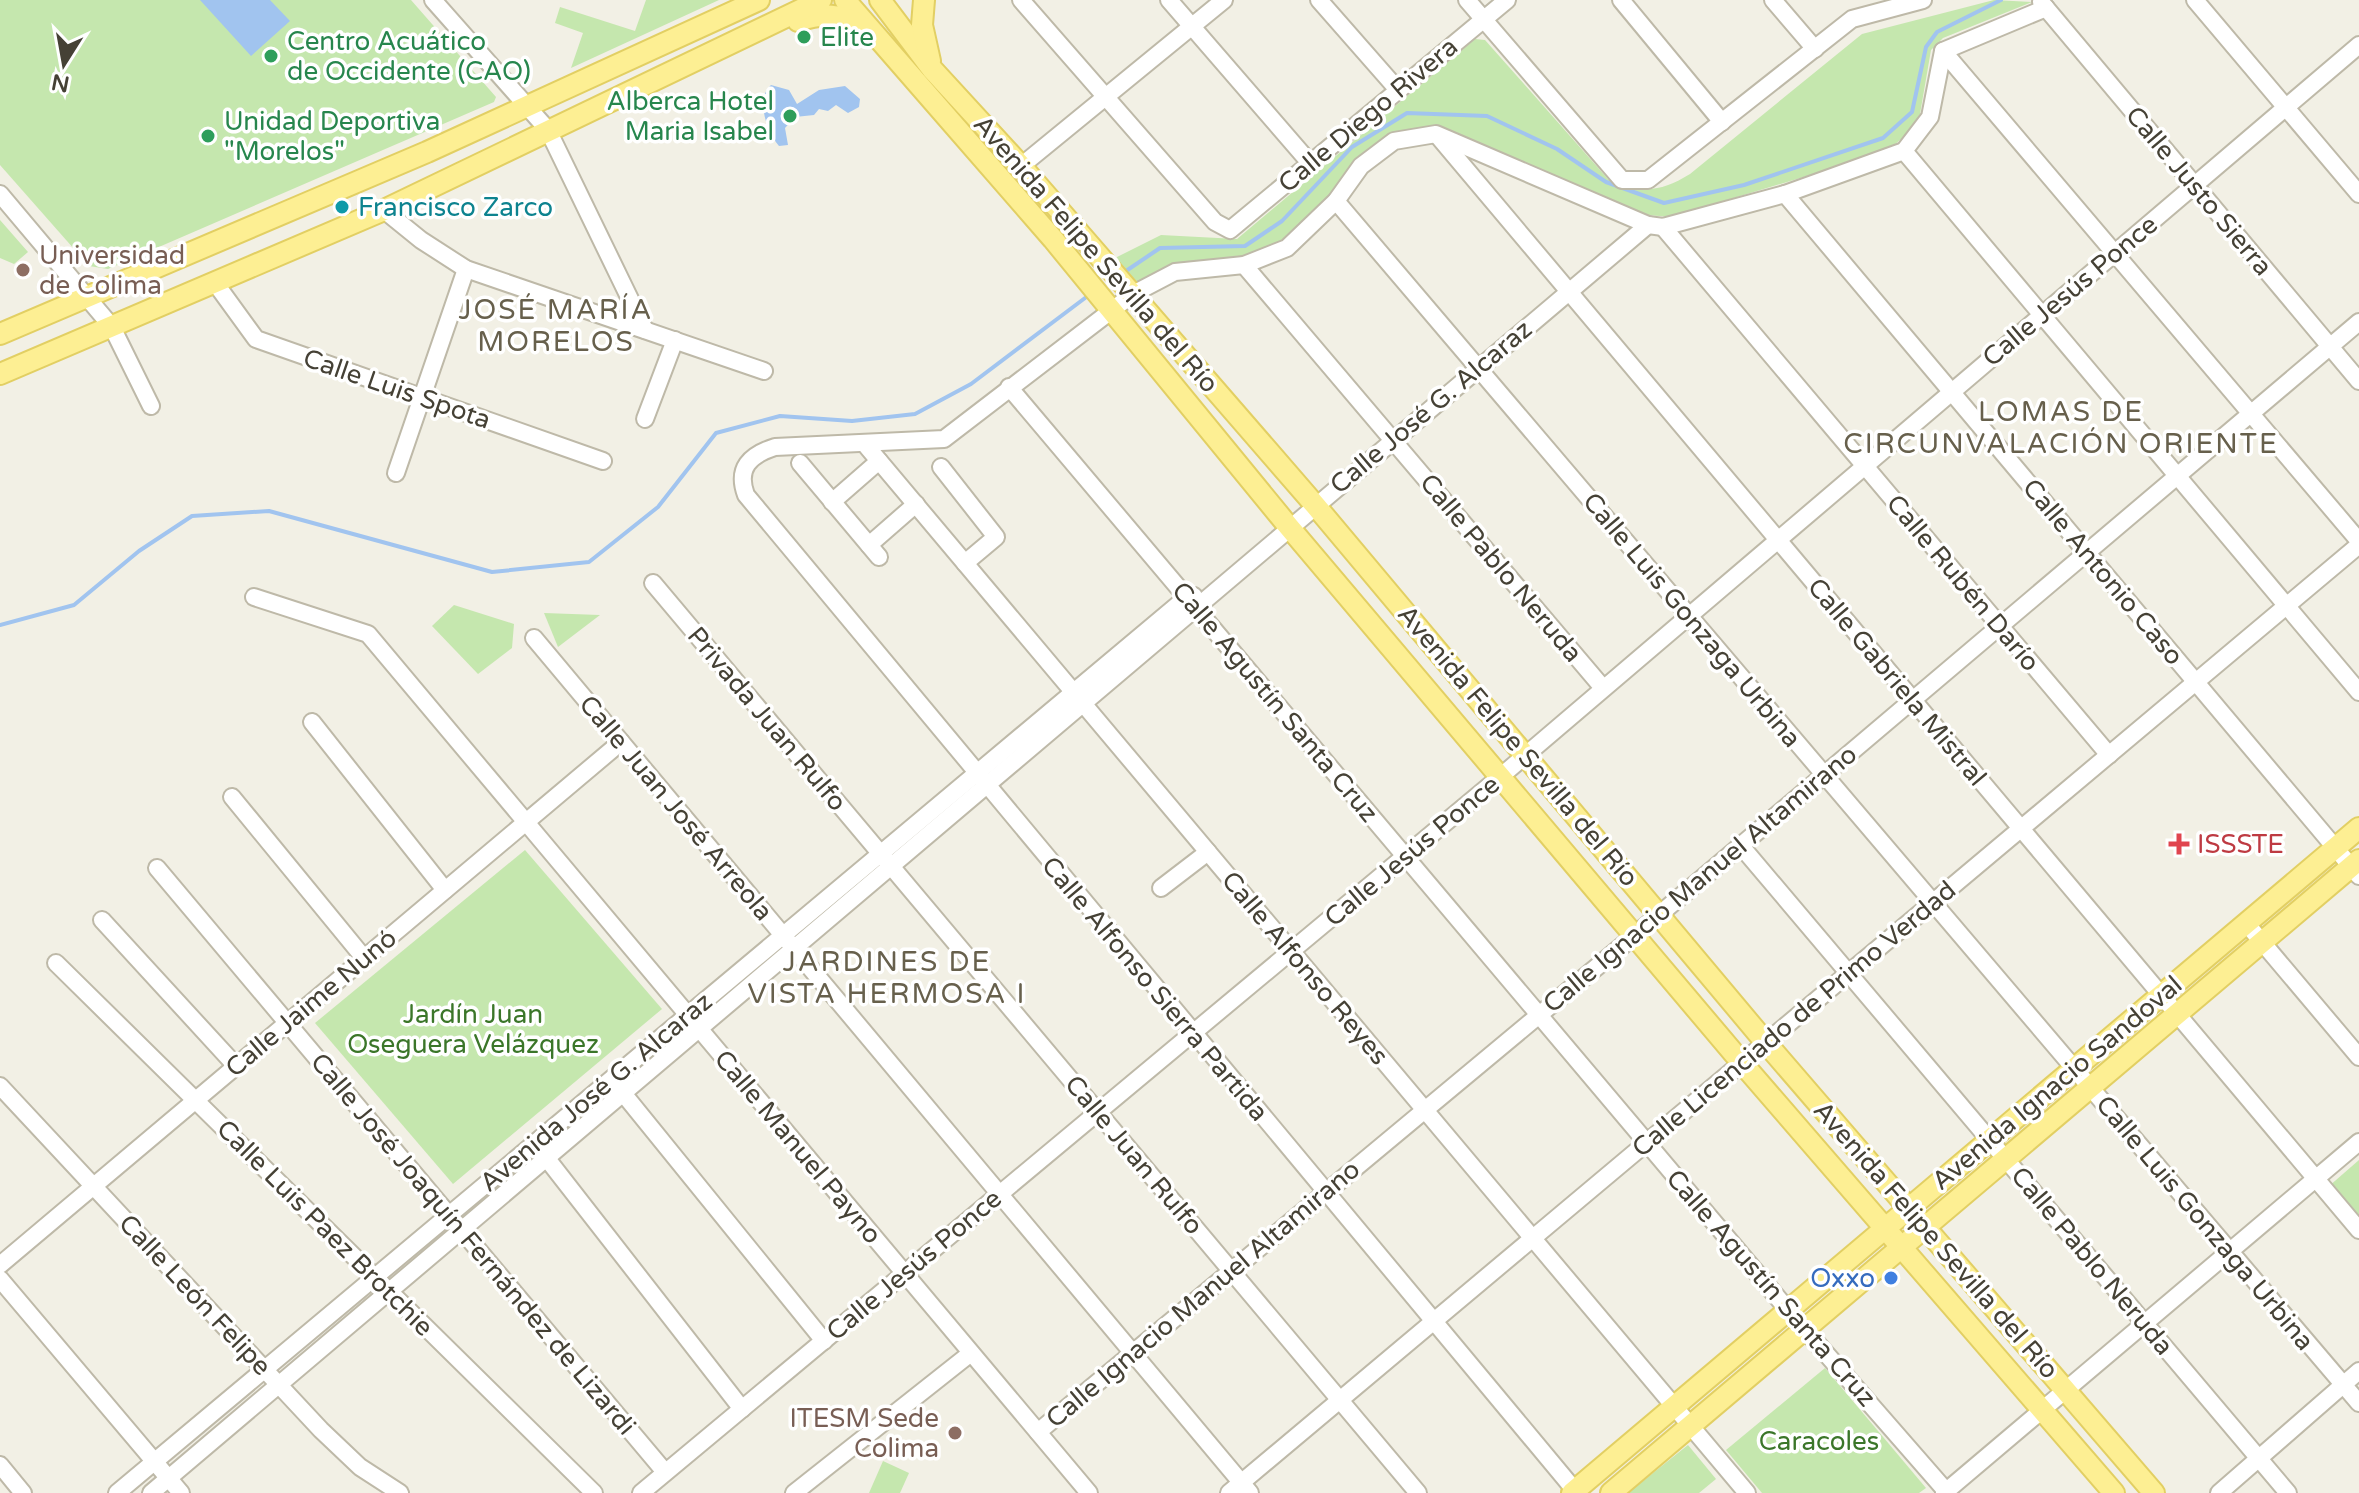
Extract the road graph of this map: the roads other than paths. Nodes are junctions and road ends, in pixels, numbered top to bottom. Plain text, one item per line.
1 (433, 0) edge
2 (759, 0) edge
3 (821, 0) edge
4 (845, 0) edge
5 (880, 0) edge
6 (924, 0) edge
7 (1021, 0) edge
8 (1169, 0) edge
9 (1224, 0) edge
10 (1319, 0) edge
11 (1467, 0) edge
12 (1507, 0) edge
13 (1621, 0) edge
14 (1773, 0) edge
15 (2195, 0) edge
16 (1914, 2) edge
17 (2043, 4) edge
18 (1484, 19) junction
19 (1191, 26) junction
20 (868, 30) junction
21 (741, 38) junction
22 (2359, 45) edge
23 (1815, 49) junction
24 (1943, 51) junction
25 (932, 69) junction
26 (1398, 90) junction
27 (1104, 98) junction
28 (527, 107) junction
29 (2286, 107) junction
30 (1722, 122) junction
31 (548, 130) junction
32 (1436, 134) junction
33 (1904, 151) junction
34 (1310, 163) junction
35 (1021, 166) junction
36 (2194, 185) junction
37 (0, 194) edge
38 (1785, 194) junction
39 (2359, 194) edge
40 (1336, 201) junction
41 (312, 202) junction
42 (384, 210) junction
43 (1656, 226) junction
44 (326, 234) junction
45 (2114, 253) junction
46 (1244, 265) junction
47 (466, 269) junction
48 (216, 284) junction
49 (1129, 290) junction
50 (1569, 292) junction
51 (89, 296) junction
52 (1108, 304) junction
53 (2041, 315) junction
54 (2359, 322) edge
55 (112, 327) junction
56 (645, 330) junction
57 (0, 334) edge
58 (675, 340) junction
59 (2330, 347) junction
60 (1478, 368) junction
61 (764, 371) dead end
62 (0, 374) edge
63 (2359, 381) edge
64 (1009, 387) junction
65 (1951, 392) junction
66 (422, 398) junction
67 (151, 406) dead end
68 (2251, 414) junction
69 (645, 419) dead end
70 (1392, 440) junction
71 (864, 443) junction
72 (603, 461) dead end
73 (879, 461) junction
74 (800, 463) dead end
75 (1864, 466) junction
76 (941, 467) dead end
77 (396, 473) dead end
78 (2177, 476) junction
79 (832, 502) junction
80 (916, 504) junction
81 (1315, 505) junction
82 (1289, 527) junction
83 (1777, 540) junction
84 (2359, 543) edge
85 (2087, 553) junction
86 (965, 563) junction
87 (653, 583) dead end
88 (254, 597) dead end
89 (1191, 603) junction
90 (2286, 606) junction
91 (1688, 615) junction
92 (2000, 626) junction
93 (534, 638) dead end
94 (2196, 682) junction
95 (1603, 688) junction
96 (2359, 692) edge
97 (1078, 698) junction
98 (1913, 700) junction
99 (312, 722) dead end
100 (621, 742) junction
101 (1525, 755) junction
102 (2109, 755) junction
103 (1824, 775) junction
104 (1500, 777) junction
105 (981, 780) junction
106 (232, 797) dead end
107 (525, 823) junction
108 (2359, 828) edge
109 (2021, 829) junction
110 (1741, 846) junction
111 (2335, 848) junction
112 (1208, 852) junction
113 (1405, 856) junction
114 (885, 860) junction
115 (2356, 867) edge
116 (157, 868) dead end
117 (1161, 888) dead end
118 (445, 890) junction
119 (1933, 903) junction
120 (1661, 913) junction
121 (102, 920) dead end
122 (2246, 923) junction
123 (1634, 936) junction
124 (788, 942) junction
125 (2262, 942) junction
126 (1291, 951) junction
127 (364, 958) junction
128 (56, 963) dead end
129 (1849, 974) junction
130 (2161, 995) junction
131 (1539, 1014) junction
132 (2177, 1014) junction
133 (687, 1016) junction
134 (288, 1023) junction
135 (699, 1029) junction
136 (1193, 1033) junction
137 (1767, 1044) junction
138 (2359, 1057) edge
139 (1742, 1063) junction
140 (236, 1066) junction
141 (2074, 1069) junction
142 (612, 1079) junction
143 (0, 1086) edge
144 (2090, 1087) junction
145 (623, 1093) junction
146 (195, 1100) junction
147 (1424, 1110) junction
148 (1098, 1112) junction
149 (1989, 1140) junction
150 (2359, 1142) edge
151 (534, 1143) junction
152 (1647, 1143) junction
153 (547, 1158) junction
154 (2005, 1159) junction
155 (2316, 1179) junction
156 (93, 1186) junction
157 (1325, 1192) junction
158 (1000, 1194) junction
159 (1910, 1207) junction
160 (448, 1216) junction
161 (1926, 1226) junction
162 (1887, 1227) junction
163 (2359, 1230) edge
164 (461, 1231) junction
165 (1533, 1238) junction
166 (1902, 1246) junction
167 (2230, 1252) junction
168 (0, 1265) edge
169 (1231, 1271) junction
170 (904, 1273) junction
171 (375, 1277) junction
172 (0, 1279) edge
173 (389, 1291) junction
174 (1788, 1310) junction
175 (1433, 1321) junction
176 (2145, 1324) junction
177 (1805, 1329) junction
178 (824, 1341) junction
179 (971, 1353) junction
180 (1133, 1353) junction
181 (264, 1370) junction
182 (2359, 1371) edge
183 (2343, 1384) junction
184 (278, 1385) junction
185 (2066, 1391) junction
186 (1340, 1400) junction
187 (2359, 1403) edge
188 (1674, 1407) junction
189 (742, 1409) junction
190 (2043, 1410) junction
191 (1690, 1426) junction
192 (1038, 1432) junction
193 (2260, 1460) junction
194 (154, 1461) junction
195 (0, 1465) edge
196 (665, 1472) junction
197 (168, 1478) junction
198 (1240, 1490) edge
199 (1574, 1492) edge
200 (1945, 1492) edge
201 (23, 1493) edge
202 (117, 1493) edge
203 (151, 1493) edge
204 (181, 1493) edge
205 (400, 1493) edge
206 (594, 1493) edge
207 (641, 1493) edge
208 (794, 1493) edge
209 (1089, 1493) edge
210 (1418, 1493) edge
211 (1611, 1493) edge
212 (1747, 1493) edge
213 (2114, 1493) edge
214 (2154, 1493) edge
215 (2219, 1493) edge
216 (2288, 1493) edge

1 - 28 street
2 - 28 main road
3 - 21 main road
4 - 20 main road, Avenida Felipe Sevilla del Río
5 - 25 main road, Avenida Felipe Sevilla del Río
6 - 25 main road
7 - 27 street
8 - 19 street
9 - 19 street
10 - 26 street
11 - 18 street
12 - 18 street, Calle Diego Rivera
13 - 30 street
14 - 23 street
15 - 29 street
16 - 23 street
17 - 24 street
17 - 36 street, Calle Justo Sierra
18 - 26 street, Calle Diego Rivera
18 - 30 street
19 - 27 street
19 - 34 street
20 - 21 main road
20 - 52 main road, Avenida Felipe Sevilla del Río
21 - 31 main road
22 - 29 street, Calle Jesús Ponce
23 - 30 street
24 - 33 street
24 - 45 street
25 - 35 main road, Avenida Felipe Sevilla del Río
26 - 34 street, Calle Diego Rivera
27 - 34 street, Calle Diego Rivera
27 - 35 street
28 - 31 street
28 - 41 main road
29 - 36 street, Calle Jesús Ponce
29 - 39 street
31 - 42 main road
31 - 56 street
32 - 40 street
32 - 43 street
32 - 50 street, Calle Gabriela Mistral
33 - 38 street
33 - 53 street
35 - 49 main road, Avenida Felipe Sevilla del Río
36 - 45 street, Calle Jesús Ponce
36 - 59 street, Calle Justo Sierra
37 - 51 street
38 - 43 street
38 - 65 street, Calle Antonio Caso
40 - 46 street
40 - 60 street, Calle Luis Gonzaga Urbina
41 - 44 main road
41 - 51 main road
42 - 44 main road
42 - 47 street
43 - 50 street, Calle José G. Alcaraz
43 - 75 street, Calle Rubén Darío
44 - 48 main road
45 - 53 street, Calle Jesús Ponce
45 - 68 street
46 - 49 street
46 - 70 street, Calle Pablo Neruda
47 - 56 street
47 - 66 street
48 - 55 main road
48 - 66 street, Calle Luis Spota
49 - 52 street
49 - 81 main road, Avenida Felipe Sevilla del Río
50 - 60 street, Calle José G. Alcaraz
50 - 83 street, Calle Gabriela Mistral
51 - 55 street
51 - 57 main road
52 - 64 street
52 - 82 main road, Avenida Felipe Sevilla del Río
53 - 65 street, Calle Jesús Ponce
53 - 78 street
54 - 59 street, Calle Ignacio Manuel Altamirano
55 - 62 main road
55 - 67 street
56 - 58 street
58 - 61 street
58 - 69 street
59 - 63 street, Calle Justo Sierra
59 - 68 street, Calle Ignacio Manuel Altamirano
60 - 70 street, Calle José G. Alcaraz
60 - 91 street, Calle Luis Gonzaga Urbina
64 - 71 street
64 - 89 street, Calle Agustín Santa Cruz
65 - 75 street, Calle Jesús Ponce
65 - 85 street, Calle Antonio Caso
66 - 72 street, Calle Luis Spota
66 - 77 street
68 - 78 street, Calle Ignacio Manuel Altamirano
68 - 84 street
70 - 81 street, Calle José G. Alcaraz
70 - 95 street, Calle Pablo Neruda
71 - 73 street, Calle Alfonso Reyes
71 - 105 street, Calle Alfonso Sierra Partida
73 - 79 street
73 - 80 street, Calle Alfonso Reyes
74 - 79 street
75 - 83 street, Calle Jesús Ponce
75 - 92 street, Calle Rubén Darío
76 - 86 street
78 - 85 street, Calle Ignacio Manuel Altamirano
78 - 90 street
79 - 80 street
80 - 86 street, Calle Alfonso Reyes
81 - 82 street, Calle José G. Alcaraz
81 - 101 main road, Avenida Felipe Sevilla del Río
82 - 89 street, Calle José G. Alcaraz
82 - 104 main road, Avenida Felipe Sevilla del Río
83 - 91 street, Calle Jesús Ponce
83 - 98 street, Calle Gabriela Mistral
84 - 90 street, Calle Licenciado de Primo Verdad
85 - 92 street, Calle Ignacio Manuel Altamirano
85 - 94 street, Calle Antonio Caso
86 - 97 street, Calle Alfonso Reyes
87 - 114 street, Privada Juan Rulfo
88 - 107 street, Calle Manuel Payno
89 - 97 street, Avenida José G. Alcaraz
89 - 113 street, Calle Agustín Santa Cruz
90 - 94 street, Calle Licenciado de Primo Verdad
90 - 96 street
91 - 95 street, Calle Jesús Ponce
91 - 103 street, Calle Luis Gonzaga Urbina
92 - 98 street, Calle Ignacio Manuel Altamirano
92 - 102 street, Calle Rubén Darío
93 - 100 street, Calle Juan José Arreola
94 - 102 street, Calle Licenciado de Primo Verdad
94 - 111 street, Calle Antonio Caso
95 - 101 street, Calle Jesús Ponce
97 - 105 street, Avenida José G. Alcaraz
97 - 112 street, Calle Alfonso Reyes
98 - 103 street, Calle Ignacio Manuel Altamirano
98 - 109 street, Calle Gabriela Mistral
99 - 118 street
100 - 107 street, Calle Jaime Nunó
100 - 124 street, Calle Juan José Arreola
101 - 104 street, Calle Jesús Ponce
101 - 120 main road, Avenida Felipe Sevilla del Río
102 - 109 street, Calle Licenciado de Primo Verdad
103 - 110 street, Calle Ignacio Manuel Altamirano
103 - 119 street, Calle Luis Gonzaga Urbina
104 - 113 street, Calle Jesús Ponce
104 - 123 main road, Avenida Felipe Sevilla del Río
105 - 114 street, Avenida José G. Alcaraz
105 - 136 street, Calle Alfonso Sierra Partida
106 - 127 street
107 - 118 street, Calle Jaime Nunó
107 - 133 street, Calle Manuel Payno
108 - 111 main road, Avenida Ignacio Sandoval
109 - 119 street, Calle Licenciado de Primo Verdad
109 - 130 street, Calle Gabriela Mistral
110 - 120 street, Calle Ignacio Manuel Altamirano
110 - 129 street, Calle Pablo Neruda
111 - 115 street, Calle Antonio Caso
111 - 122 main road, Avenida Ignacio Sandoval
112 - 117 street
112 - 126 street, Calle Alfonso Reyes
113 - 126 street, Calle Jesús Ponce
113 - 131 street, Calle Agustín Santa Cruz
114 - 124 street, Avenida José G. Alcaraz
114 - 148 street, Calle Juan Rulfo
115 - 125 main road, Avenida Ignacio Sandoval
116 - 134 street, Calle José Joaquín Fernández de Lizardi
118 - 127 street, Calle Jaime Nunó
119 - 129 street, Calle Licenciado de Primo Verdad
119 - 141 street, Calle Luis Gonzaga Urbina
120 - 123 street, Calle Ignacio Manuel Altamirano
120 - 137 main road, Avenida Felipe Sevilla del Río
121 - 140 street
122 - 125 street
122 - 130 main road, Avenida Ignacio Sandoval
123 - 131 street, Calle Ignacio Manuel Altamirano
123 - 139 main road, Avenida Felipe Sevilla del Río
124 - 133 street, Avenida José G. Alcaraz
124 - 135 street, Avenida José G. Alcaraz
124 - 158 street, Calle Juan José Arreola
125 - 132 main road, Avenida Ignacio Sandoval
125 - 138 street
126 - 136 street, Calle Jesús Ponce
126 - 147 street, Calle Alfonso Reyes
127 - 134 street, Calle Jaime Nunó
128 - 146 street, Calle Luis Paez Brotchie
129 - 137 street, Calle Licenciado de Primo Verdad
129 - 149 street, Calle Pablo Neruda
130 - 132 street, Calle Gabriela Mistral
130 - 141 main road, Avenida Ignacio Sandoval
131 - 147 street, Calle Ignacio Manuel Altamirano
131 - 152 street, Calle Agustín Santa Cruz
132 - 144 main road, Avenida Ignacio Sandoval
132 - 155 street, Calle Gabriela Mistral
133 - 135 street, Calle Manuel Payno
133 - 142 street, Avenida José G. Alcaraz
134 - 140 street, Calle Jaime Nunó
134 - 160 street, Calle José Joaquín Fernández de Lizardi
135 - 145 street, Avenida José G. Alcaraz
135 - 170 street, Calle Manuel Payno
136 - 148 street, Calle Jesús Ponce
136 - 157 street, Calle Alfonso Sierra Partida
137 - 139 street, Calle Licenciado de Primo Verdad
137 - 159 main road, Avenida Felipe Sevilla del Río
139 - 152 street, Calle Licenciado de Primo Verdad
139 - 162 main road, Avenida Felipe Sevilla del Río
140 - 146 street, Calle Jaime Nunó
141 - 144 street, Calle Luis Gonzaga Urbina
141 - 149 main road, Avenida Ignacio Sandoval
142 - 145 street
142 - 151 street, Avenida José G. Alcaraz
143 - 156 street, Calle León Felipe
144 - 154 main road, Avenida Ignacio Sandoval
144 - 167 street, Calle Luis Gonzaga Urbina
145 - 153 street, Avenida José G. Alcaraz
145 - 178 street
146 - 156 street, Calle Jaime Nunó
146 - 171 street, Calle Luis Paez Brotchie
147 - 157 street, Calle Ignacio Manuel Altamirano
147 - 165 street, Calle Alfonso Reyes
148 - 158 street, Calle Jesús Ponce
148 - 169 street, Calle Juan Rulfo
149 - 154 street, Calle Pablo Neruda
149 - 159 main road, Avenida Ignacio Sandoval
150 - 155 street
151 - 153 street
151 - 160 street, Avenida José G. Alcaraz
152 - 165 street, Calle Licenciado de Primo Verdad
152 - 174 street, Calle Agustín Santa Cruz
153 - 164 street, Avenida José G. Alcaraz
153 - 189 street
154 - 161 main road, Avenida Ignacio Sandoval
154 - 176 street, Calle Pablo Neruda
155 - 163 street, Calle Gabriela Mistral
155 - 167 street
156 - 168 street, Calle Jaime Nunó
156 - 181 street, Calle León Felipe
157 - 169 street, Calle Ignacio Manuel Altamirano
157 - 175 street, Calle Alfonso Sierra Partida
158 - 170 street, Calle Jesús Ponce
158 - 180 street, Calle Juan José Arreola
159 - 161 main road, Avenida Felipe Sevilla del Río
159 - 162 main road, Avenida Ignacio Sandoval
160 - 164 street, Calle José Joaquín Fernández de Lizardi
160 - 171 street, Avenida José G. Alcaraz
161 - 166 main road, Avenida Ignacio Sandoval
161 - 185 main road, Avenida Felipe Sevilla del Río
162 - 166 main road, Avenida Felipe Sevilla del Río
162 - 174 main road, Avenida Ignacio Sandoval
164 - 173 street, Avenida José G. Alcaraz
164 - 196 street, Calle José Joaquín Fernández de Lizardi
165 - 175 street, Calle Licenciado de Primo Verdad
165 - 188 street, Calle Alfonso Reyes
166 - 177 main road, Avenida Ignacio Sandoval
166 - 190 main road, Avenida Felipe Sevilla del Río
167 - 176 street
167 - 183 street, Calle Luis Gonzaga Urbina
169 - 180 street, Calle Ignacio Manuel Altamirano
169 - 186 street, Calle Juan Rulfo
170 - 178 street, Calle Jesús Ponce
170 - 179 street, Calle Manuel Payno
171 - 173 street, Calle Luis Paez Brotchie
171 - 181 street, Avenida José G. Alcaraz
172 - 194 street
173 - 184 street, Avenida José G. Alcaraz
173 - 206 street, Calle Luis Paez Brotchie
174 - 177 street, Calle Agustín Santa Cruz
174 - 188 main road, Avenida Ignacio Sandoval
175 - 186 street, Calle Licenciado de Primo Verdad
175 - 199 street, Calle Alfonso Sierra Partida
176 - 185 street
176 - 193 street, Calle Pablo Neruda
177 - 191 main road, Avenida Ignacio Sandoval
177 - 200 street, Calle Agustín Santa Cruz
178 - 189 street, Calle Jesús Ponce
179 - 192 street, Calle Manuel Payno
179 - 208 street
180 - 192 street, Calle Ignacio Manuel Altamirano
180 - 198 street, Calle Juan José Arreola
181 - 184 street, Calle León Felipe
181 - 194 street, Avenida José G. Alcaraz
182 - 183 street
183 - 187 street, Calle Luis Gonzaga Urbina
183 - 193 street
184 - 197 street, Avenida José G. Alcaraz
184 - 205 street, Calle León Felipe
185 - 190 street
185 - 214 main road, Avenida Felipe Sevilla del Río
186 - 198 street, Calle Licenciado de Primo Verdad
186 - 210 street, Calle Juan Rulfo
188 - 191 street, Calle Alfonso Reyes
188 - 199 main road, Avenida Ignacio Sandoval
189 - 196 street, Calle Jesús Ponce
190 - 200 street
190 - 213 main road, Avenida Felipe Sevilla del Río
191 - 211 main road, Avenida Ignacio Sandoval
191 - 212 street, Calle Alfonso Reyes
192 - 209 street, Calle Manuel Payno
193 - 215 street
193 - 216 street, Calle Pablo Neruda
194 - 197 street
194 - 202 street, Avenida José G. Alcaraz
195 - 201 street
196 - 207 street, Calle Jesús Ponce
197 - 203 street, Avenida José G. Alcaraz
197 - 204 street

